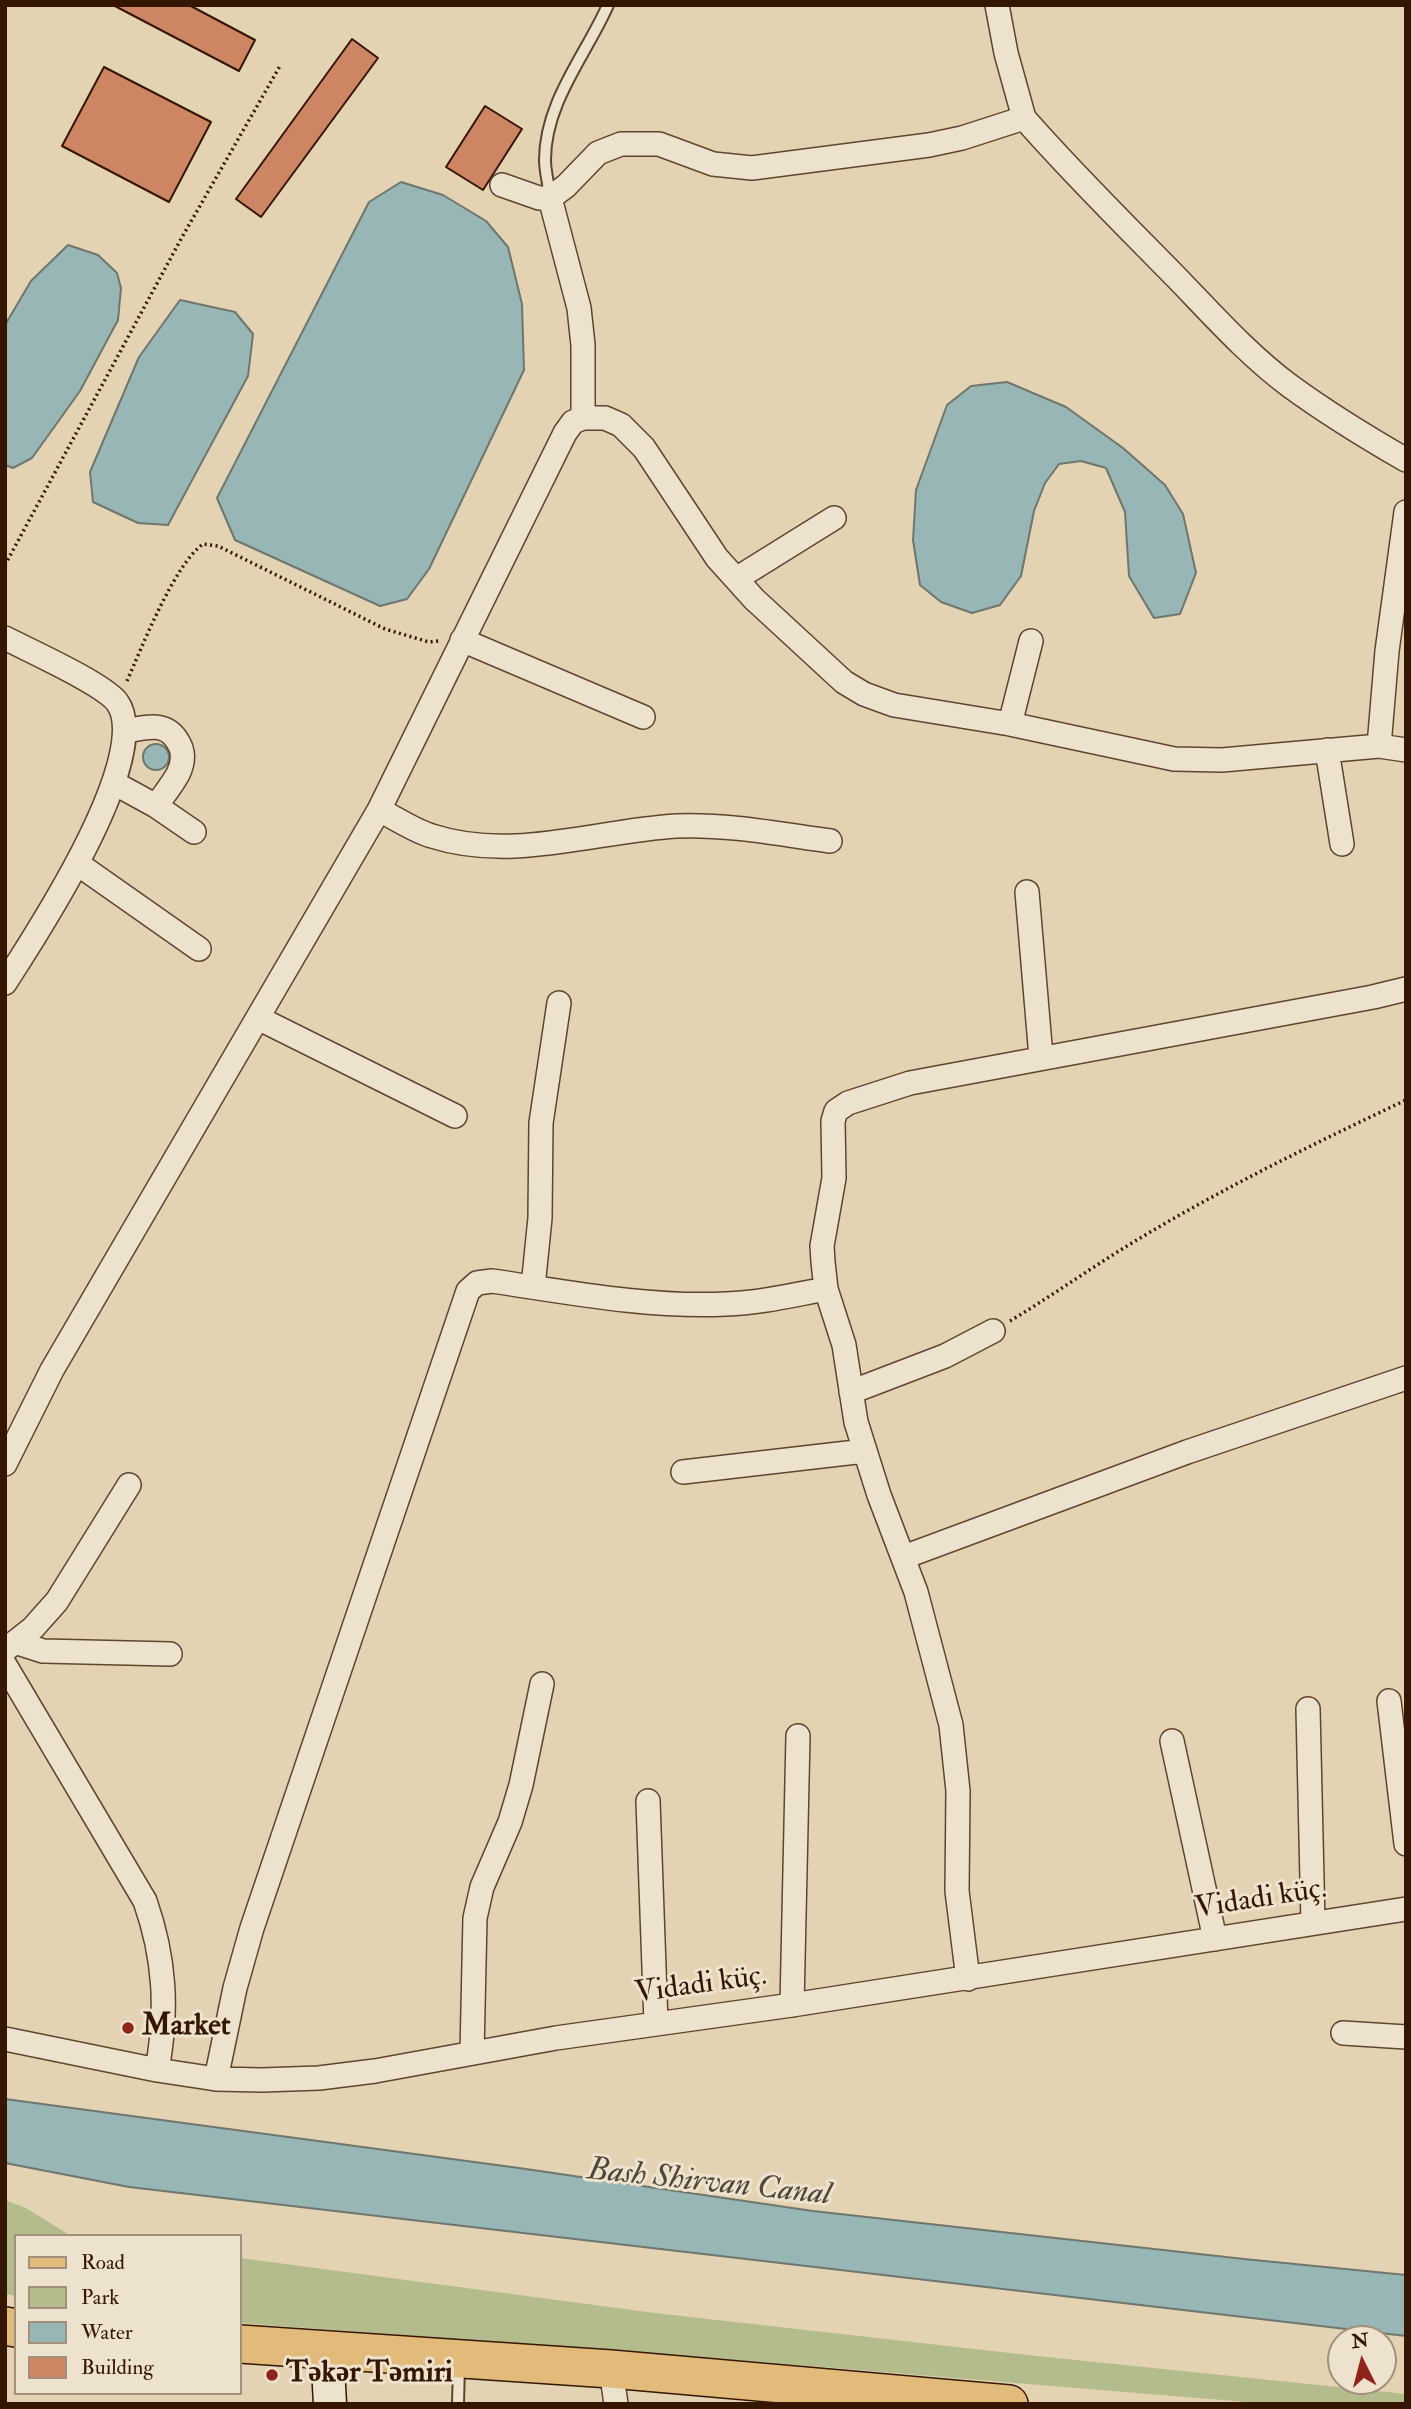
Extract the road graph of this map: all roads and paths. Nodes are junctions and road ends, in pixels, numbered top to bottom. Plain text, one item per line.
1 (608, 5) edge
2 (997, 5) edge
3 (280, 66) dead end
4 (1024, 118) junction
5 (502, 185) dead end
6 (550, 198) junction
7 (583, 418) junction
8 (1406, 460) edge
9 (1406, 512) edge
10 (834, 518) dead end
11 (5, 565) edge
12 (736, 579) junction
13 (5, 638) edge
14 (462, 640) junction
15 (1031, 641) dead end
16 (117, 702) junction
17 (643, 717) dead end
18 (1010, 724) junction
19 (126, 731) junction
20 (1379, 746) junction
21 (1326, 750) junction
22 (1406, 750) edge
23 (114, 783) junction
24 (156, 806) junction
25 (379, 810) junction
26 (194, 832) dead end
27 (830, 841) dead end
28 (1342, 844) dead end
29 (78, 864) junction
30 (1027, 892) dead end
31 (199, 948) dead end
32 (5, 983) edge
33 (1406, 989) edge
34 (559, 1003) dead end
35 (258, 1018) junction
36 (1041, 1057) junction
37 (1406, 1100) edge
38 (455, 1116) dead end
39 (533, 1287) junction
40 (826, 1289) junction
41 (993, 1331) joint
42 (1406, 1378) edge
43 (851, 1392) junction
44 (865, 1451) junction
45 (5, 1464) edge
46 (683, 1472) dead end
47 (129, 1485) dead end
48 (904, 1557) junction
49 (10, 1646) edge
50 (170, 1654) dead end
51 (5, 1665) edge
52 (542, 1684) dead end
53 (1389, 1701) dead end
54 (1308, 1709) dead end
55 (798, 1736) dead end
56 (1172, 1741) dead end
57 (648, 1801) dead end
58 (1406, 1844) edge
59 (1406, 1909) edge
60 (1313, 1923) junction
61 (1214, 1939) junction
62 (968, 1979) junction
63 (792, 2005) junction
64 (656, 2024) junction
65 (1343, 2033) dead end
66 (1406, 2038) edge
67 (5, 2039) edge
68 (472, 2053) junction
69 (157, 2070) junction
70 (216, 2079) junction
71 (242, 2344) edge
72 (327, 2350) junction
73 (460, 2359) junction
74 (614, 2386) edge
75 (785, 2394) edge
76 (330, 2404) edge
77 (457, 2404) edge
78 (1009, 2404) edge

1 - 6 lane
2 - 4 street
3 - 11 path
4 - 6 street
4 - 8 street
5 - 6 street
6 - 7 street
7 - 12 street
7 - 14 street
9 - 20 street
10 - 12 street
12 - 18 street
13 - 16 street
14 - 16 path
14 - 17 street
14 - 25 street
15 - 18 street
16 - 19 street
18 - 21 street
19 - 23 street
19 - 24 street
20 - 21 street
20 - 22 street
21 - 28 street
23 - 24 street
23 - 29 street
24 - 26 street
25 - 27 street
25 - 35 street
29 - 31 street
29 - 32 street
30 - 36 street
33 - 36 street
34 - 39 street
35 - 38 street
35 - 45 street
36 - 40 street
37 - 41 path
39 - 40 street
39 - 70 street
40 - 43 street
41 - 43 street
42 - 48 street
43 - 44 street
44 - 46 street
44 - 48 street
47 - 49 street
48 - 62 street
49 - 50 street
51 - 69 street
52 - 68 street
53 - 58 street
54 - 60 street
55 - 63 street
56 - 61 street
57 - 64 street
59 - 60 street, Vidadi küç.
60 - 61 street, Vidadi küç.
61 - 62 street, Vidadi küç.
62 - 63 street, Vidadi küç.
63 - 64 street, Vidadi küç.
64 - 68 street, Vidadi küç.
65 - 66 street
67 - 69 street, Vidadi küç.
68 - 70 street, Vidadi küç.
69 - 70 street, Vidadi küç.
71 - 72 main road
72 - 73 main road
72 - 76 main road
73 - 74 main road
73 - 77 lane
74 - 75 main road
75 - 78 main road

